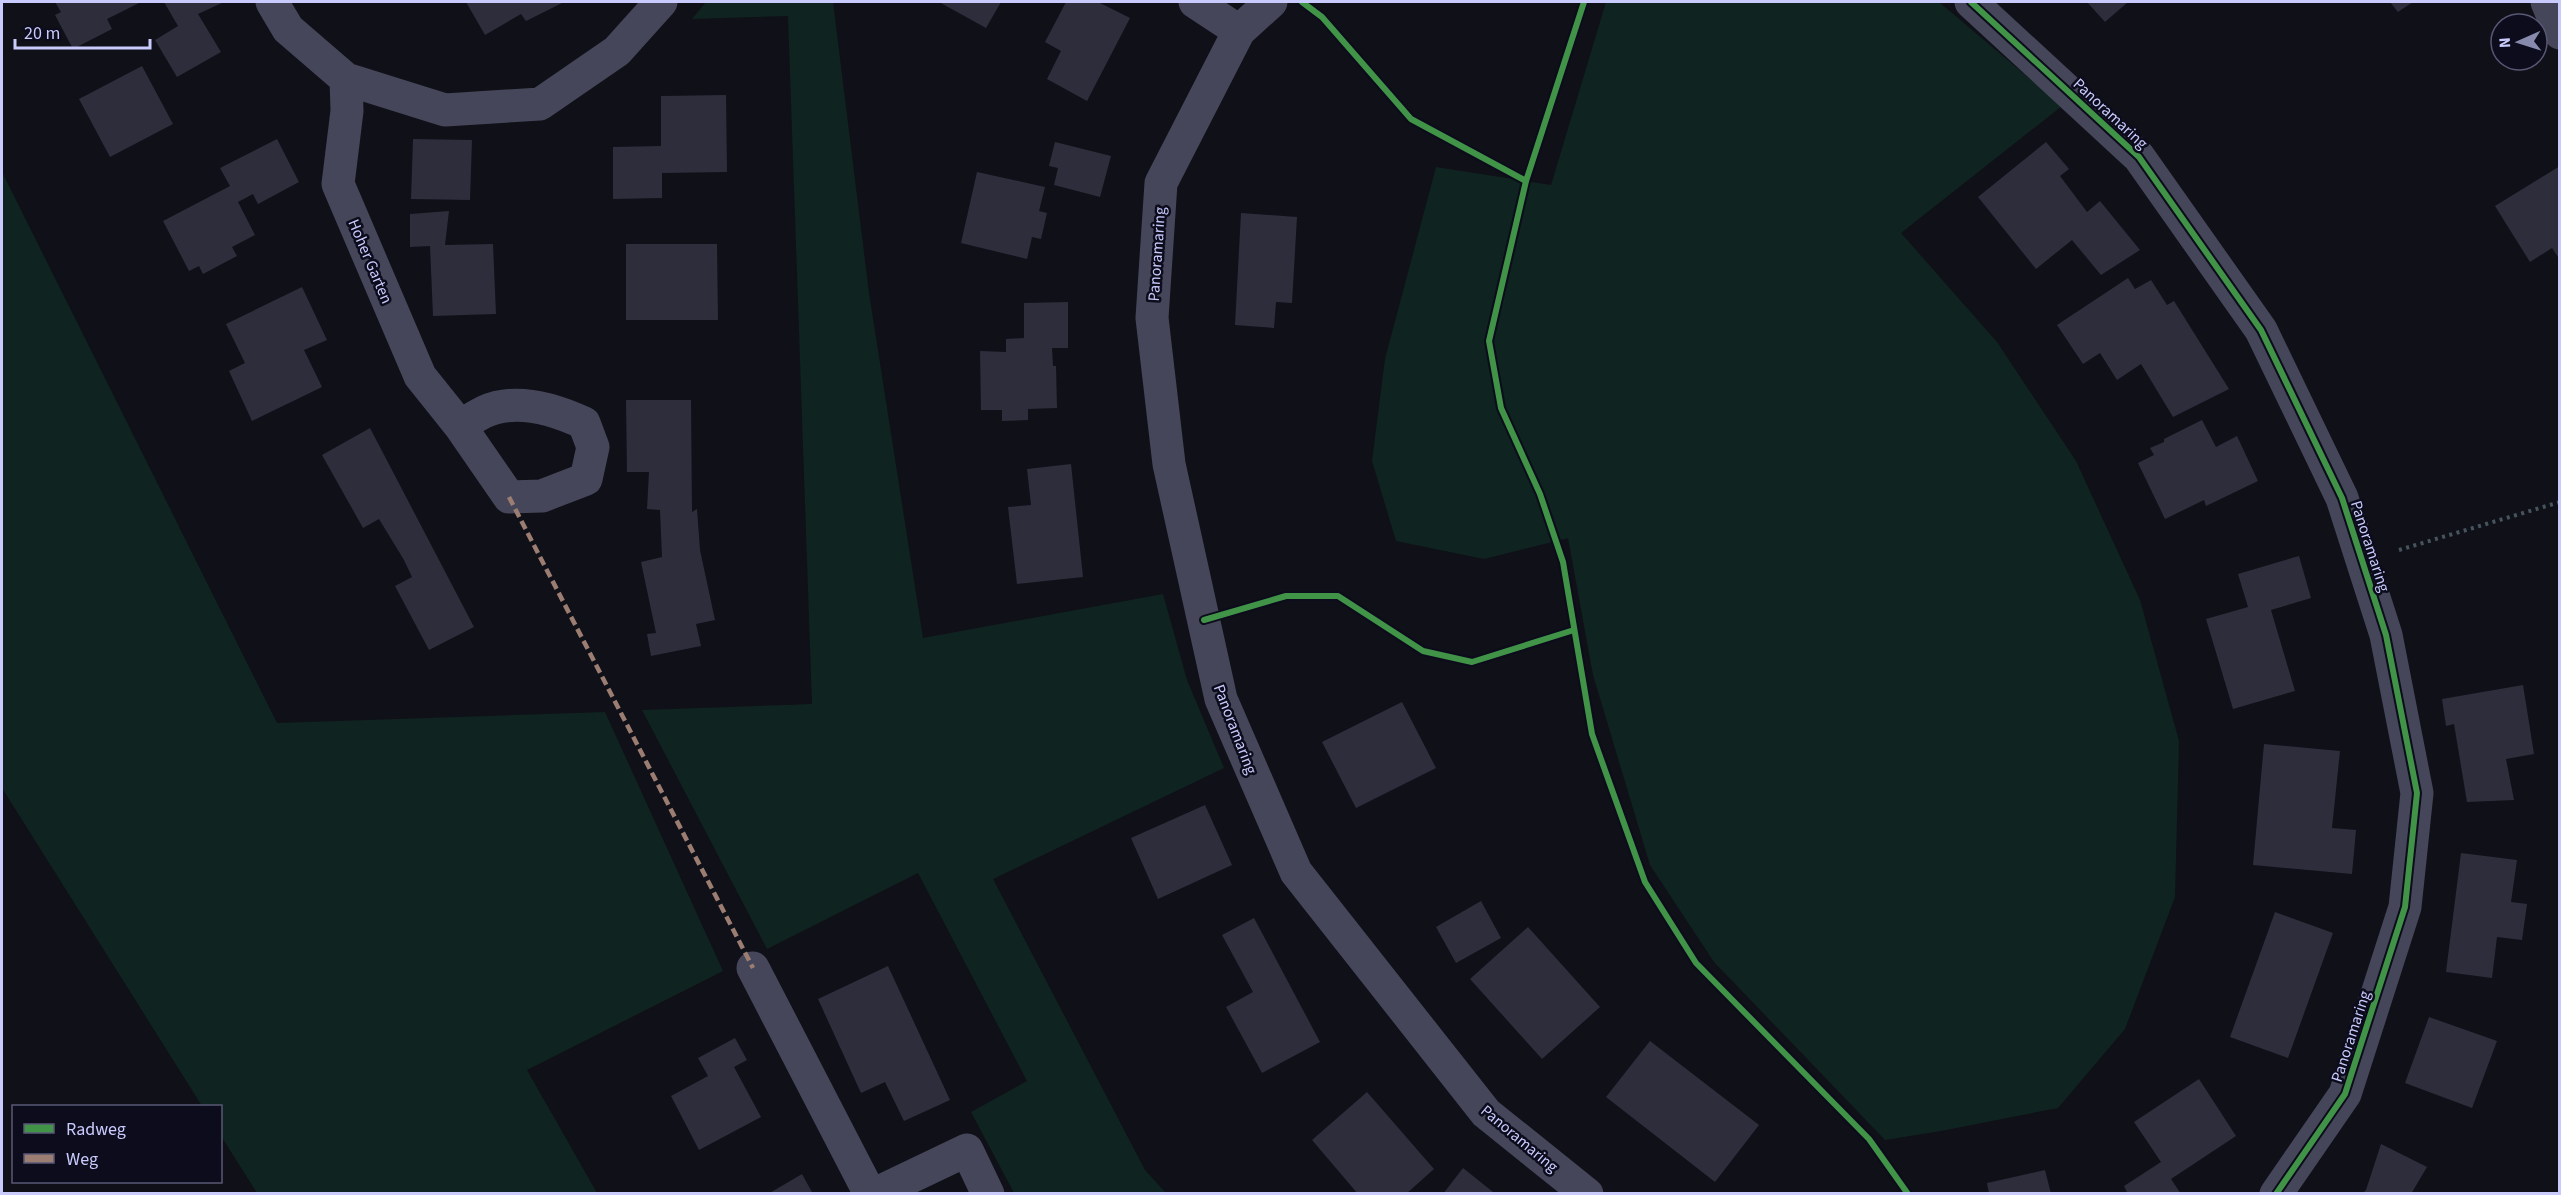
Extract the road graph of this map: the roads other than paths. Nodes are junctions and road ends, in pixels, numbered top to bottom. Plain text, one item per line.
1 (272, 2) edge
2 (660, 2) edge
3 (1195, 2) edge
4 (1270, 2) edge
5 (1971, 2) edge
6 (2547, 2) edge
7 (1239, 31) junction
8 (2559, 33) edge
9 (346, 79) junction
10 (460, 426) dead end
11 (753, 968) dead end
12 (870, 1194) edge
13 (875, 1194) edge
14 (988, 1194) edge
15 (1587, 1194) edge
16 (2276, 1194) edge

1 - 9 street
2 - 9 street
3 - 7 street
4 - 7 street, Panoramaring
5 - 16 street, Panoramaring
6 - 8 street
7 - 15 street, Panoramaring
9 - 10 street, Hoher Garten
11 - 12 street
13 - 14 street

